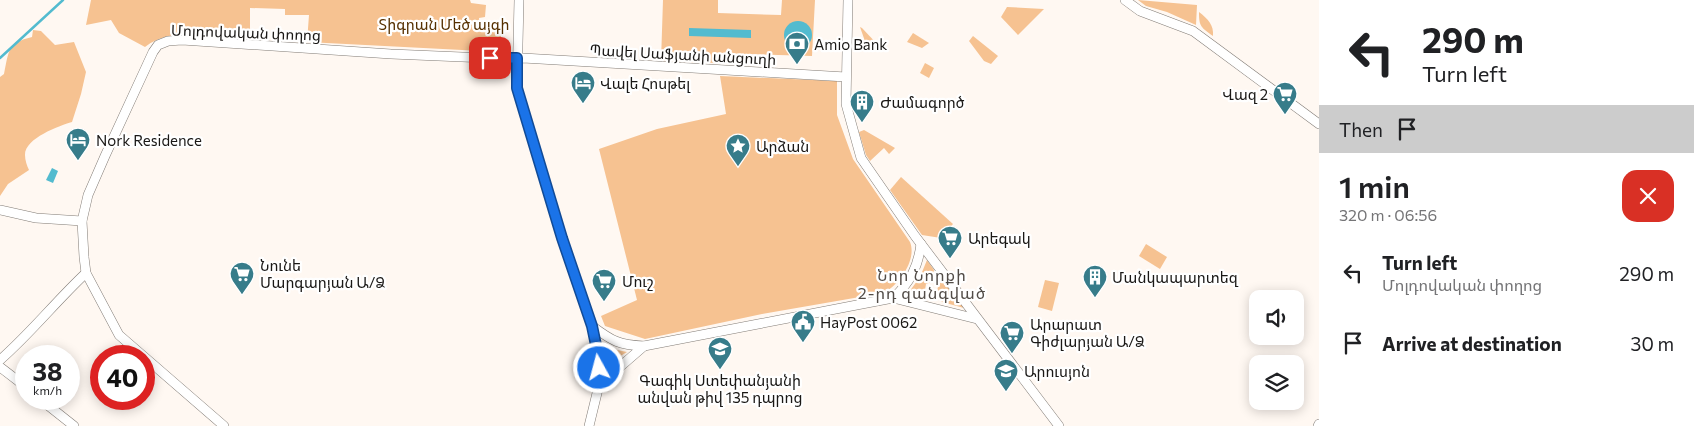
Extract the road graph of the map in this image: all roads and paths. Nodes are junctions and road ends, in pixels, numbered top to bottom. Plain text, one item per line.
1 (519, 0) edge
2 (848, 0) edge
3 (1125, 0) edge
4 (517, 58) junction
5 (846, 77) junction
6 (1315, 115) edge
7 (1319, 124) edge
8 (0, 210) edge
9 (82, 221) junction
10 (921, 244) junction
11 (86, 273) junction
12 (893, 298) junction
13 (977, 319) junction
14 (592, 326) junction
15 (644, 346) junction
16 (0, 360) edge
17 (0, 366) edge
18 (15, 379) edge
19 (599, 385) junction
20 (54, 410) edge
21 (74, 426) edge
22 (224, 426) edge
23 (590, 426) edge
24 (1059, 426) edge

1 - 4 street
2 - 5 street
3 - 6 street
4 - 5 street, Պավել Սաֆյանի անցուղի
4 - 9 street, Մոլդովական փողոց
4 - 14 street
5 - 10 street
6 - 7 street
8 - 9 street
9 - 11 street, Մոլդովական փողոց
10 - 12 street
10 - 13 street
11 - 16 street
11 - 22 street, Մոլդովական փողոց
12 - 13 street
12 - 15 street
13 - 24 street
14 - 15 street
14 - 19 street
15 - 19 street
17 - 18 street
19 - 23 street
20 - 21 street

